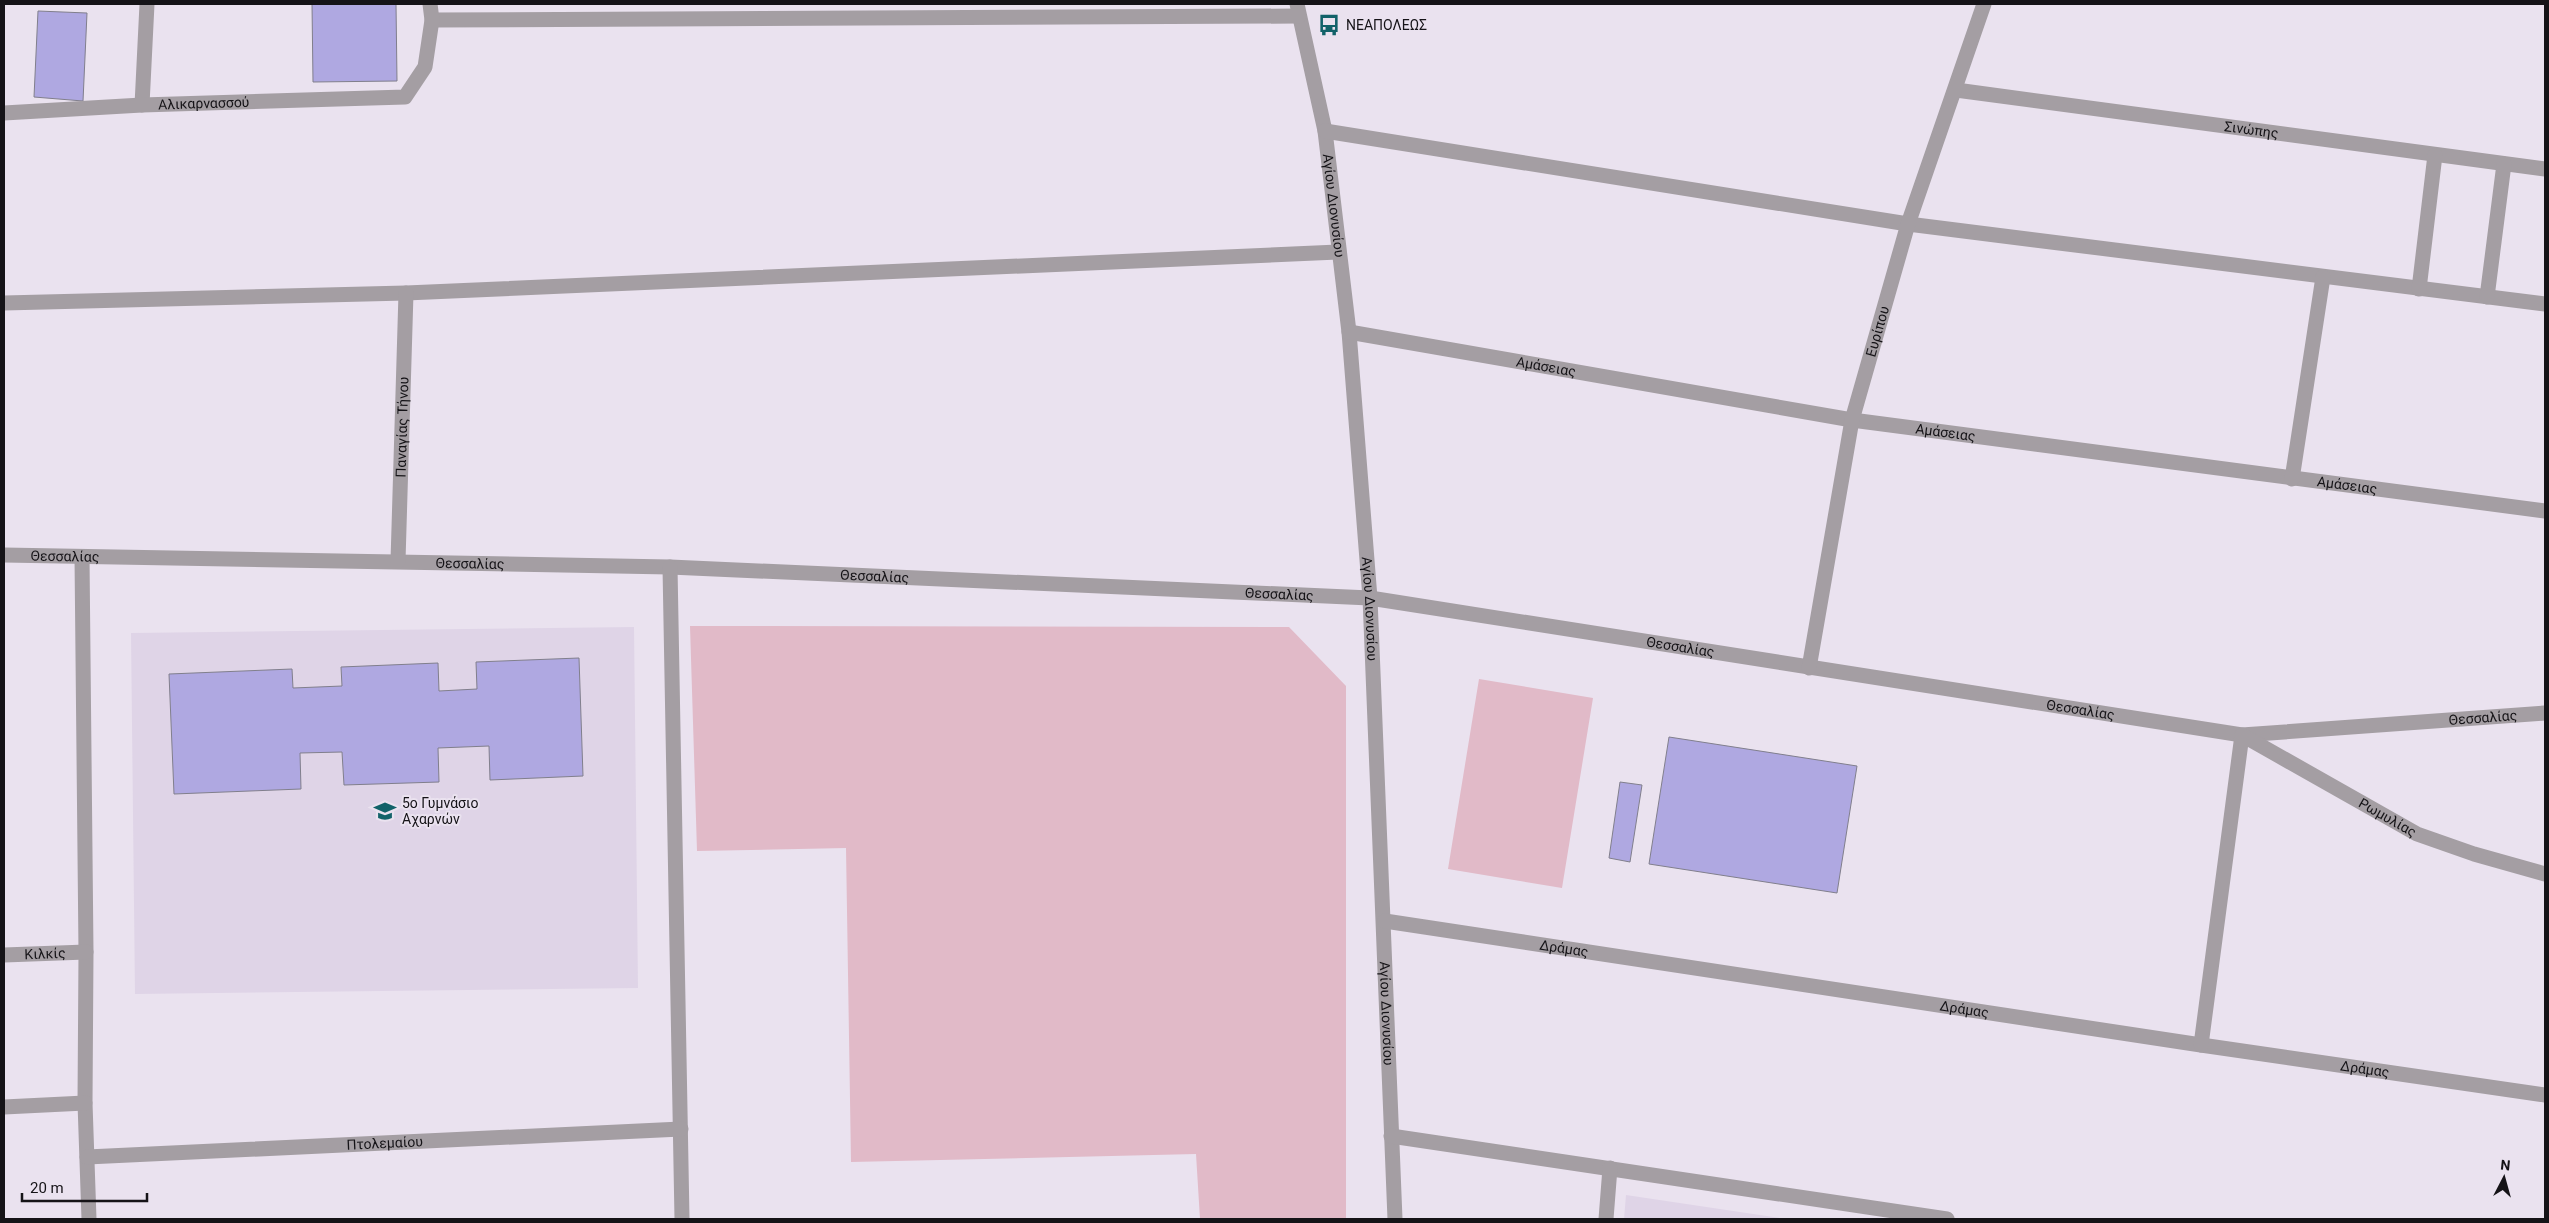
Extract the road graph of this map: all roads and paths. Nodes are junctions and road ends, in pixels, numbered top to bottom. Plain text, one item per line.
1 (147, 4) edge
2 (430, 4) edge
3 (1984, 4) edge
4 (1298, 10) edge
5 (432, 20) junction
6 (1956, 90) junction
7 (142, 105) junction
8 (4, 113) edge
9 (1325, 131) junction
10 (2435, 155) junction
11 (2504, 164) junction
12 (2545, 169) edge
13 (1908, 224) junction
14 (1338, 252) junction
15 (2323, 277) junction
16 (2419, 289) junction
17 (406, 293) junction
18 (2487, 297) junction
19 (4, 303) edge
20 (2545, 304) edge
21 (1349, 332) junction
22 (1852, 420) junction
23 (2292, 479) junction
24 (2545, 511) edge
25 (4, 555) edge
26 (82, 557) junction
27 (398, 561) junction
28 (670, 567) junction
29 (1370, 598) junction
30 (1809, 668) junction
31 (2545, 713) edge
32 (2242, 735) junction
33 (2545, 874) edge
34 (1385, 921) junction
35 (86, 952) junction
36 (4, 955) edge
37 (2201, 1045) junction
38 (2545, 1095) edge
39 (85, 1103) junction
40 (4, 1107) edge
41 (681, 1129) junction
42 (1391, 1136) junction
43 (87, 1157) junction
44 (1610, 1168) junction
45 (89, 1219) edge
46 (682, 1219) edge
47 (1395, 1219) edge
48 (1606, 1219) edge
49 (1948, 1219) edge

1 - 7 street
2 - 5 street
3 - 6 street, Ευρίπου
4 - 5 street
4 - 9 street, Αγίου Διονυσίου
5 - 7 street, Αλικαρνασσού
6 - 10 street, Σινώπης
6 - 13 street, Ευρίπου
7 - 8 street, Αλικαρνασσού
9 - 13 street
9 - 14 street, Αγίου Διονυσίου
10 - 11 street, Σινώπης
10 - 16 street
11 - 12 street, Σινώπης
11 - 18 street
13 - 15 street
13 - 22 street, Ευρίπου
14 - 17 street
14 - 21 street, Αγίου Διονυσίου
15 - 16 street
15 - 23 street
16 - 18 street
17 - 19 street
17 - 27 street, Παναγίας Τήνου
18 - 20 street
21 - 22 street, Αμάσειας
21 - 29 street, Αγίου Διονυσίου
22 - 23 street, Αμάσειας
22 - 30 street, Ευρίπου
23 - 24 street, Αμάσειας
25 - 26 street, Θεσσαλίας
26 - 27 street, Θεσσαλίας
26 - 35 street
27 - 28 street, Θεσσαλίας
28 - 29 street, Θεσσαλίας
28 - 41 street
29 - 30 street, Θεσσαλίας
29 - 34 street, Αγίου Διονυσίου
30 - 32 street, Θεσσαλίας
31 - 32 street, Θεσσαλίας
32 - 33 street, Ρωμυλίας
32 - 37 street
34 - 37 street, Δράμας
34 - 42 street, Αγίου Διονυσίου
35 - 36 street, Κιλκίς
35 - 39 street
37 - 38 street, Δράμας
39 - 40 street
39 - 43 street
41 - 43 street, Πτολεμαίου
41 - 46 street
42 - 44 street
42 - 47 street, Αγίου Διονυσίου
43 - 45 street
44 - 48 street
44 - 49 street

